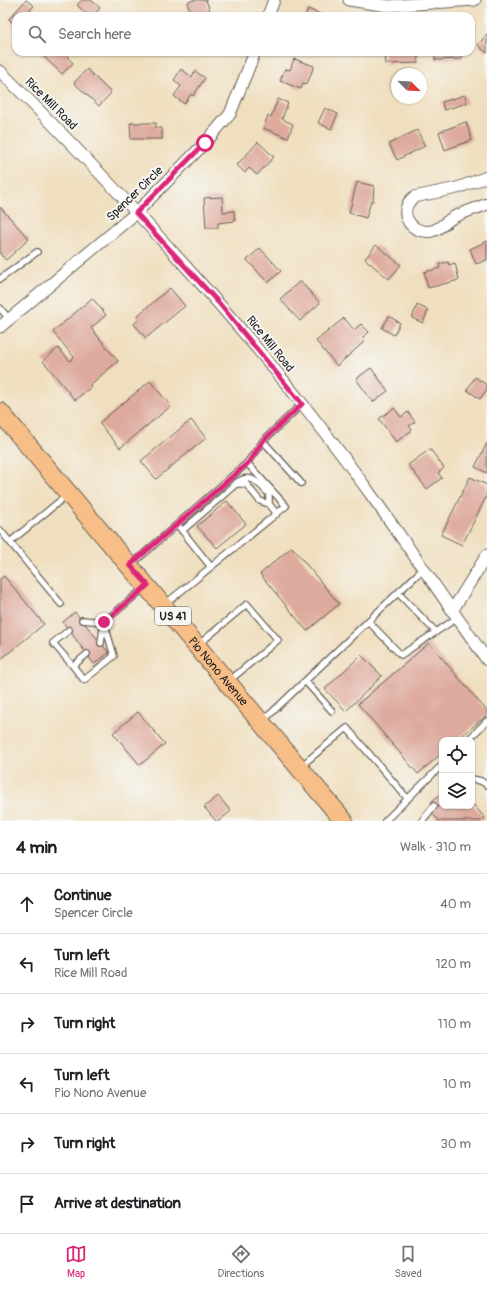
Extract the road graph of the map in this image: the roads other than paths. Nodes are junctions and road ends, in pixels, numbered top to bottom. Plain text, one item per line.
1 (274, 0) edge
2 (349, 0) edge
3 (475, 0) edge
4 (270, 12) edge
5 (253, 56) edge
6 (0, 71) edge
7 (487, 177) edge
8 (487, 204) edge
9 (136, 213) junction
10 (37, 252) dead end
11 (0, 280) edge
12 (0, 308) edge
13 (10, 320) junction
14 (0, 327) edge
15 (302, 404) junction
16 (0, 412) edge
17 (263, 441) junction
18 (248, 463) junction
19 (301, 483) dead end
20 (236, 484) junction
21 (69, 493) junction
22 (269, 504) junction
23 (277, 514) junction
24 (177, 524) junction
25 (0, 530) edge
26 (182, 531) junction
27 (10, 542) junction
28 (487, 555) edge
29 (130, 565) junction
30 (211, 567) junction
31 (423, 569) junction
32 (148, 585) junction
33 (398, 593) junction
34 (61, 604) dead end
35 (164, 605) junction
36 (455, 614) junction
37 (82, 620) dead end
38 (368, 621) junction
39 (104, 622) junction
40 (69, 630) dead end
41 (436, 632) junction
42 (101, 643) dead end
43 (197, 646) junction
44 (87, 654) dead end
45 (487, 660) edge
46 (73, 666) junction
47 (305, 681) junction
48 (228, 683) junction
49 (332, 711) dead end
50 (487, 721) edge
51 (261, 723) junction
52 (471, 737) edge
53 (299, 768) junction
54 (439, 768) edge
55 (475, 780) edge
56 (487, 785) edge
57 (408, 799) junction
58 (434, 806) dead end
59 (344, 821) edge
60 (385, 821) edge
61 (422, 821) edge

1 - 4 street
2 - 3 street
5 - 9 street, Spencer Circle
6 - 9 street, Rice Mill Road
7 - 8 street
9 - 13 street, Spencer Circle
9 - 15 street, Rice Mill Road
10 - 11 lane
12 - 13 lane
13 - 14 street, Spencer Circle
15 - 17 lane
15 - 31 street, Rice Mill Road
16 - 21 main road, Pio Nono Avenue / US 41
17 - 18 lane
17 - 19 lane
18 - 23 lane
18 - 24 lane
20 - 22 lane
20 - 22 lane
20 - 26 lane
21 - 27 lane
21 - 29 main road, Pio Nono Avenue / US 41
22 - 23 lane
23 - 30 lane
24 - 26 lane
24 - 29 lane
25 - 27 lane
26 - 30 lane
27 - 34 lane
28 - 36 street
29 - 32 main road, Pio Nono Avenue / US 41
30 - 35 lane
31 - 33 lane
31 - 36 street, Rice Mill Road
32 - 35 main road, Pio Nono Avenue / US 41
32 - 39 lane
33 - 38 lane
33 - 41 lane
35 - 43 main road, Pio Nono Avenue / US 41
36 - 41 lane
36 - 45 street, Rice Mill Road
37 - 39 lane
38 - 41 lane
38 - 47 lane
39 - 42 lane
39 - 46 lane
40 - 46 lane
43 - 48 main road, Pio Nono Avenue / US 41
43 - 48 lane
44 - 46 lane
47 - 49 lane
47 - 51 lane
48 - 51 main road, Pio Nono Avenue / US 41
50 - 52 lane
51 - 53 main road, Pio Nono Avenue / US 41
53 - 57 lane
53 - 59 main road, Pio Nono Avenue / US 41
54 - 57 lane
55 - 56 lane
57 - 60 lane
58 - 61 lane

